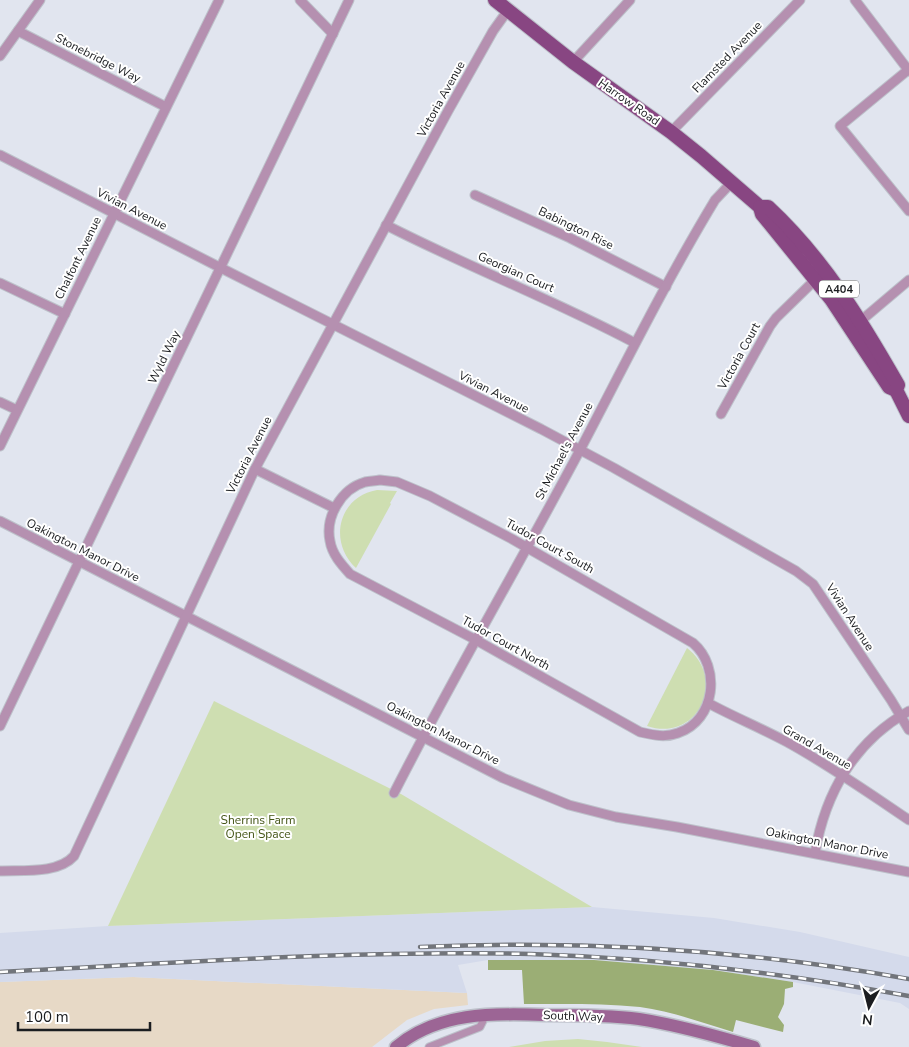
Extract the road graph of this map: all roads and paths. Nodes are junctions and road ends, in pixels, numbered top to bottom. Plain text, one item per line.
1 (40, 0) edge
2 (219, 0) edge
3 (300, 0) edge
4 (350, 0) edge
5 (495, 0) edge
6 (630, 0) edge
7 (800, 0) edge
8 (855, 0) edge
9 (508, 10) junction
10 (18, 31) junction
11 (333, 34) junction
12 (0, 56) edge
13 (573, 62) junction
14 (908, 70) edge
15 (166, 107) junction
16 (672, 132) junction
17 (0, 155) edge
18 (732, 182) junction
19 (475, 195) dead end
20 (909, 211) edge
21 (114, 214) junction
22 (386, 225) junction
23 (221, 268) junction
24 (821, 275) junction
25 (909, 280) edge
26 (0, 283) edge
27 (666, 286) junction
28 (65, 314) junction
29 (332, 325) junction
30 (856, 325) junction
31 (635, 343) junction
32 (0, 402) edge
33 (17, 410) junction
34 (721, 414) dead end
35 (909, 416) edge
36 (0, 446) edge
37 (580, 450) junction
38 (255, 469) junction
39 (334, 508) junction
40 (0, 521) edge
41 (526, 548) junction
42 (79, 562) junction
43 (186, 616) junction
44 (476, 640) junction
45 (708, 704) junction
46 (905, 713) edge
47 (0, 726) edge
48 (909, 730) edge
49 (423, 736) junction
50 (843, 775) junction
51 (394, 793) dead end
52 (909, 820) edge
53 (815, 853) junction
54 (0, 871) edge
55 (909, 872) edge
56 (483, 1015) junction
57 (396, 1047) edge
58 (429, 1047) edge
59 (754, 1047) edge

1 - 10 street
2 - 15 street, Chalfont Avenue
3 - 11 street
4 - 11 street, Wyld Way
5 - 9 main road, Harrow Road / A404
6 - 13 street
7 - 16 street, Flamsted Avenue
8 - 14 street
9 - 13 main road, Harrow Road / A404
9 - 22 street, Victoria Avenue
10 - 12 street
10 - 15 street, Stonebridge Way
11 - 23 street, Wyld Way
13 - 16 main road, Harrow Road / A404
14 - 20 street
15 - 21 street, Chalfont Avenue
16 - 18 main road, Harrow Road / A404
17 - 21 street, Vivian Avenue
18 - 24 main road, Harrow Road / A404
18 - 27 street, St Michael's Avenue
19 - 27 street, Babington Rise
21 - 23 street, Vivian Avenue
21 - 28 street, Chalfont Avenue
22 - 29 street, Victoria Avenue
22 - 31 street, Georgian Court
23 - 29 street, Vivian Avenue
23 - 42 street, Wyld Way
24 - 30 main road, Harrow Road / A404
24 - 34 street, Victoria Court
25 - 30 street
26 - 28 street
27 - 31 street, St Michael's Avenue
28 - 33 street, Chalfont Avenue
29 - 37 street, Vivian Avenue
29 - 38 street, Victoria Avenue
30 - 35 main road, Harrow Road / A404
31 - 37 street, St Michael's Avenue
32 - 33 street
33 - 36 street, Chalfont Avenue
37 - 41 street, St Michael's Avenue
37 - 46 street, Vivian Avenue
38 - 39 street
38 - 43 street, Victoria Avenue
39 - 41 street, Tudor Court South
39 - 44 street, Tudor Court North
40 - 42 street, Oakington Manor Drive
41 - 44 street, St Michael's Avenue
41 - 45 street, Tudor Court South
42 - 43 street, Oakington Manor Drive
42 - 47 street, Wyld Way
43 - 49 street, Oakington Manor Drive
43 - 54 street, Victoria Avenue
44 - 45 street, Tudor Court North
44 - 49 street, St Michael's Avenue
45 - 50 street, Grand Avenue
46 - 48 street, Vivian Avenue
46 - 50 street
49 - 51 street, St Michael's Avenue
49 - 53 street, Oakington Manor Drive
50 - 52 street, Grand Avenue
50 - 53 street
53 - 55 street, Oakington Manor Drive
56 - 57 main road, South Way
56 - 58 street
56 - 59 main road, South Way

